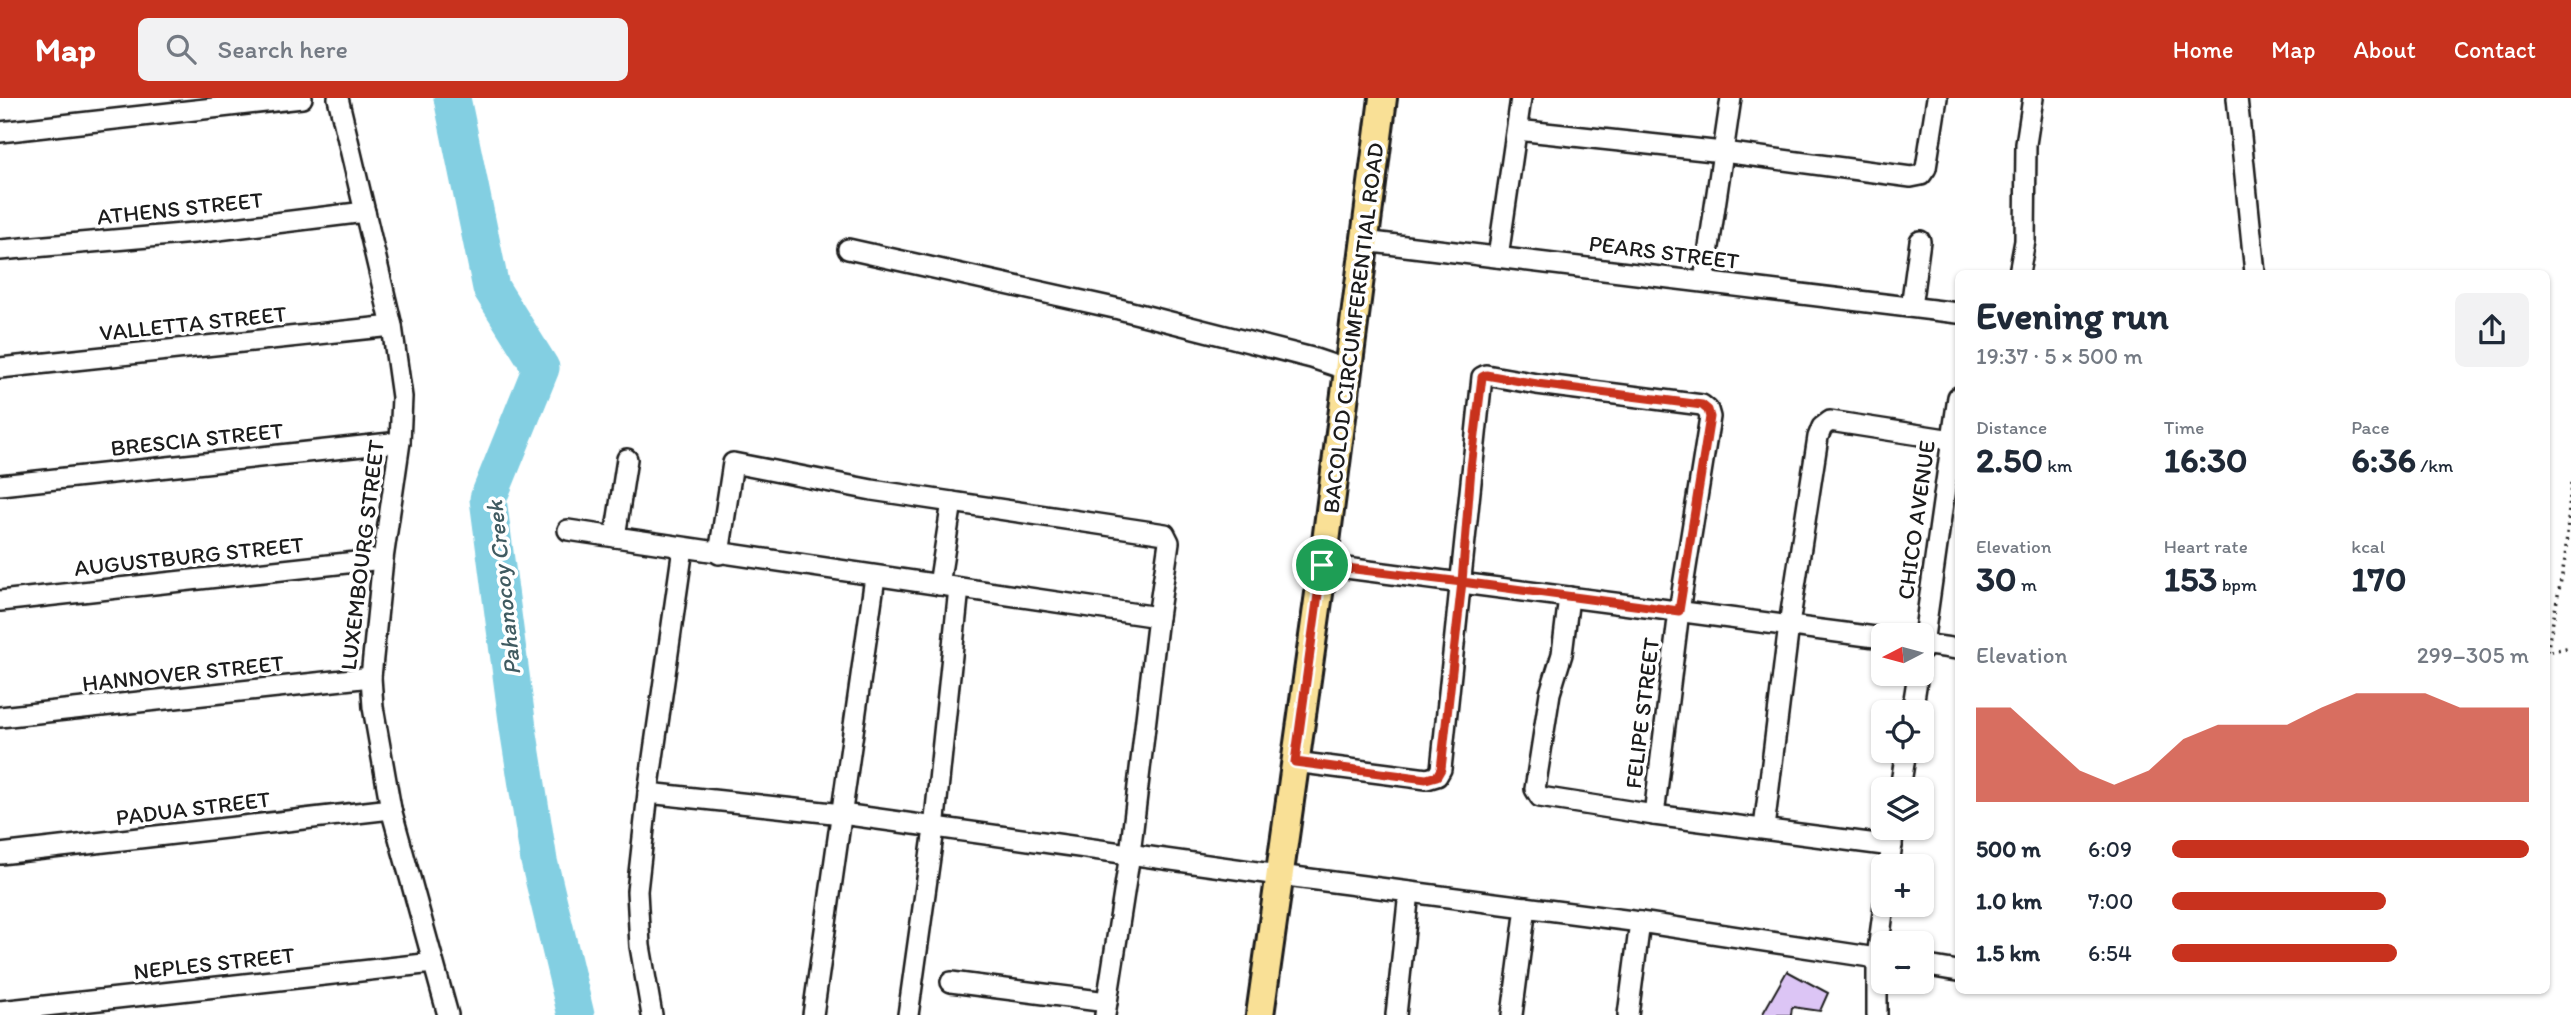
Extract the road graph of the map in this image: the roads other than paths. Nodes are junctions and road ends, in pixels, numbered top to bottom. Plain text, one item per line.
1 (302, 98) edge
2 (338, 98) edge
3 (1383, 98) edge
4 (1521, 98) edge
5 (1731, 98) edge
6 (1937, 98) edge
7 (2033, 98) edge
8 (2237, 98) edge
9 (1517, 130) junction
10 (0, 132) edge
11 (1723, 152) junction
12 (365, 212) junction
13 (1364, 241) junction
14 (1920, 241) dead end
15 (848, 249) dead end
16 (0, 250) edge
17 (1498, 257) junction
18 (2020, 270) edge
19 (2255, 270) edge
20 (1704, 281) junction
21 (1911, 307) junction
22 (1955, 313) edge
23 (392, 326) junction
24 (0, 368) edge
25 (1348, 370) junction
26 (1955, 418) edge
27 (1952, 440) junction
28 (400, 442) junction
29 (627, 459) dead end
30 (0, 485) edge
31 (952, 502) junction
32 (568, 530) dead end
33 (615, 537) junction
34 (683, 548) junction
35 (719, 554) junction
36 (383, 559) junction
37 (1322, 565) junction
38 (875, 577) junction
39 (1462, 582) junction
40 (939, 586) junction
41 (959, 588) junction
42 (1569, 597) junction
43 (0, 601) edge
44 (1679, 611) junction
45 (1158, 617) junction
46 (1925, 623) edge
47 (1788, 625) junction
48 (1871, 636) edge
49 (1934, 647) edge
50 (1955, 649) edge
51 (371, 677) junction
52 (0, 718) edge
53 (1295, 762) junction
54 (648, 793) junction
55 (391, 810) junction
56 (842, 814) junction
57 (1654, 815) junction
58 (1765, 828) junction
59 (934, 829) junction
60 (1871, 835) edge
61 (0, 854) edge
62 (1130, 854) junction
63 (1279, 875) junction
64 (1409, 892) junction
65 (1526, 907) junction
66 (1640, 922) junction
67 (1871, 958) edge
68 (433, 964) junction
69 (1934, 967) edge
70 (1955, 970) edge
71 (951, 982) dead end
72 (1878, 994) edge
73 (1106, 1009) edge
74 (0, 1011) edge
75 (448, 1015) edge
76 (652, 1015) edge
77 (813, 1015) edge
78 (908, 1015) edge
79 (1260, 1015) edge
80 (1396, 1015) edge
81 (1512, 1015) edge
82 (1628, 1015) edge
83 (1877, 1015) edge

1 - 10 street
2 - 12 street, LUXEMBOURG STREET
3 - 13 main road, BACOLOD CIRCUMFERENTIAL ROAD
4 - 9 street
5 - 11 street
6 - 11 street
7 - 18 street
8 - 19 street
9 - 11 street
9 - 17 street
11 - 20 street
12 - 16 street, ATHENS STREET
12 - 23 street, LUXEMBOURG STREET
13 - 17 street, PEARS STREET
13 - 25 main road, BACOLOD CIRCUMFERENTIAL ROAD
14 - 21 street
15 - 25 street
17 - 20 street, PEARS STREET
20 - 21 street, PEARS STREET
21 - 22 street, PEARS STREET
23 - 24 street, VALLETTA STREET
23 - 28 street, LUXEMBOURG STREET
25 - 37 main road, BACOLOD CIRCUMFERENTIAL ROAD
26 - 27 street, CHICO AVENUE
27 - 46 street, CHICO AVENUE
27 - 47 street
28 - 30 street, BRESCIA STREET
28 - 36 street, LUXEMBOURG STREET
29 - 33 street
31 - 35 street
31 - 40 street
31 - 45 street
32 - 33 street
33 - 34 street
34 - 35 street
34 - 54 street
35 - 38 street
36 - 43 street, AUGUSTBURG STREET
36 - 51 street, LUXEMBOURG STREET
37 - 39 street
37 - 53 main road, BACOLOD CIRCUMFERENTIAL ROAD
38 - 40 street
38 - 56 street
39 - 42 street
39 - 44 street, FELIPE STREET
39 - 53 street
40 - 41 street
41 - 45 street
41 - 59 street
42 - 44 street
42 - 57 street
44 - 47 street
44 - 57 street, FELIPE STREET
45 - 62 street
47 - 48 street
47 - 58 street
49 - 50 street
51 - 52 street, HANNOVER STREET
51 - 55 street, LUXEMBOURG STREET
53 - 63 main road, BACOLOD CIRCUMFERENTIAL ROAD
54 - 56 street
54 - 76 street
55 - 61 street, PADUA STREET
55 - 68 street, LUXEMBOURG STREET
56 - 59 street
56 - 77 street
57 - 58 street
58 - 60 street
59 - 62 street
59 - 78 street
62 - 63 street
62 - 73 street
63 - 64 street
63 - 79 main road, BACOLOD CIRCUMFERENTIAL ROAD
64 - 65 street
64 - 80 street
65 - 66 street
65 - 81 street
66 - 67 street
66 - 82 street
68 - 74 street, NEPLES STREET
68 - 75 street, LUXEMBOURG STREET
69 - 70 street
71 - 73 street
72 - 83 street

